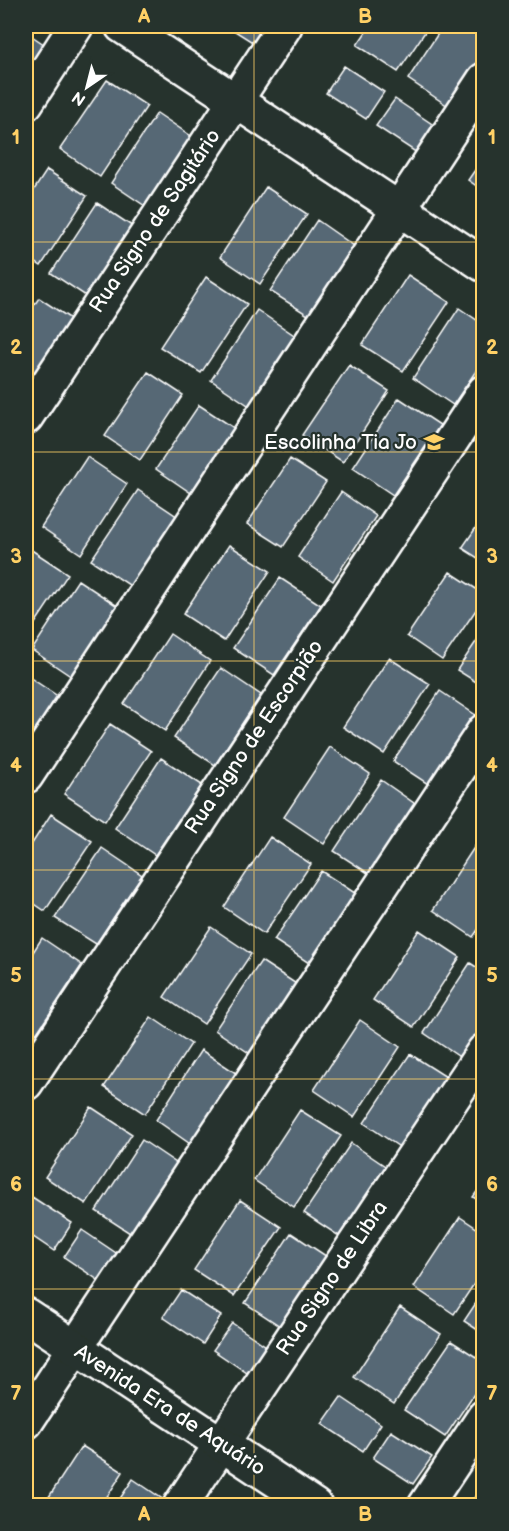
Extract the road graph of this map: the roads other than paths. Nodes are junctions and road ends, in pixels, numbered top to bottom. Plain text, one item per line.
1 (76, 26) edge
2 (122, 26) edge
3 (285, 26) edge
4 (483, 80) edge
5 (236, 101) junction
6 (26, 103) edge
7 (399, 209) junction
8 (483, 265) edge
9 (483, 392) edge
10 (26, 417) edge
11 (483, 730) edge
12 (26, 776) edge
13 (483, 1051) edge
14 (26, 1083) edge
15 (26, 1315) edge
16 (75, 1348) junction
17 (483, 1416) edge
18 (26, 1422) edge
19 (221, 1444) junction
20 (180, 1506) edge
21 (315, 1506) edge
22 (425, 1506) edge

1 - 6 street
2 - 5 street
3 - 5 street, Rua Signo de Sagitário
4 - 7 street
5 - 7 street
5 - 10 street, Rua Signo de Sagitário
7 - 8 street
7 - 12 street
9 - 14 street, Rua Signo de Escorpião
11 - 16 street
13 - 19 street, Rua Signo de Libra
15 - 16 street, Avenida Era de Aquário
16 - 18 street
16 - 19 street, Avenida Era de Aquário
17 - 22 street
19 - 20 street, Rua Signo de Libra
19 - 21 street, Avenida Era de Aquário

